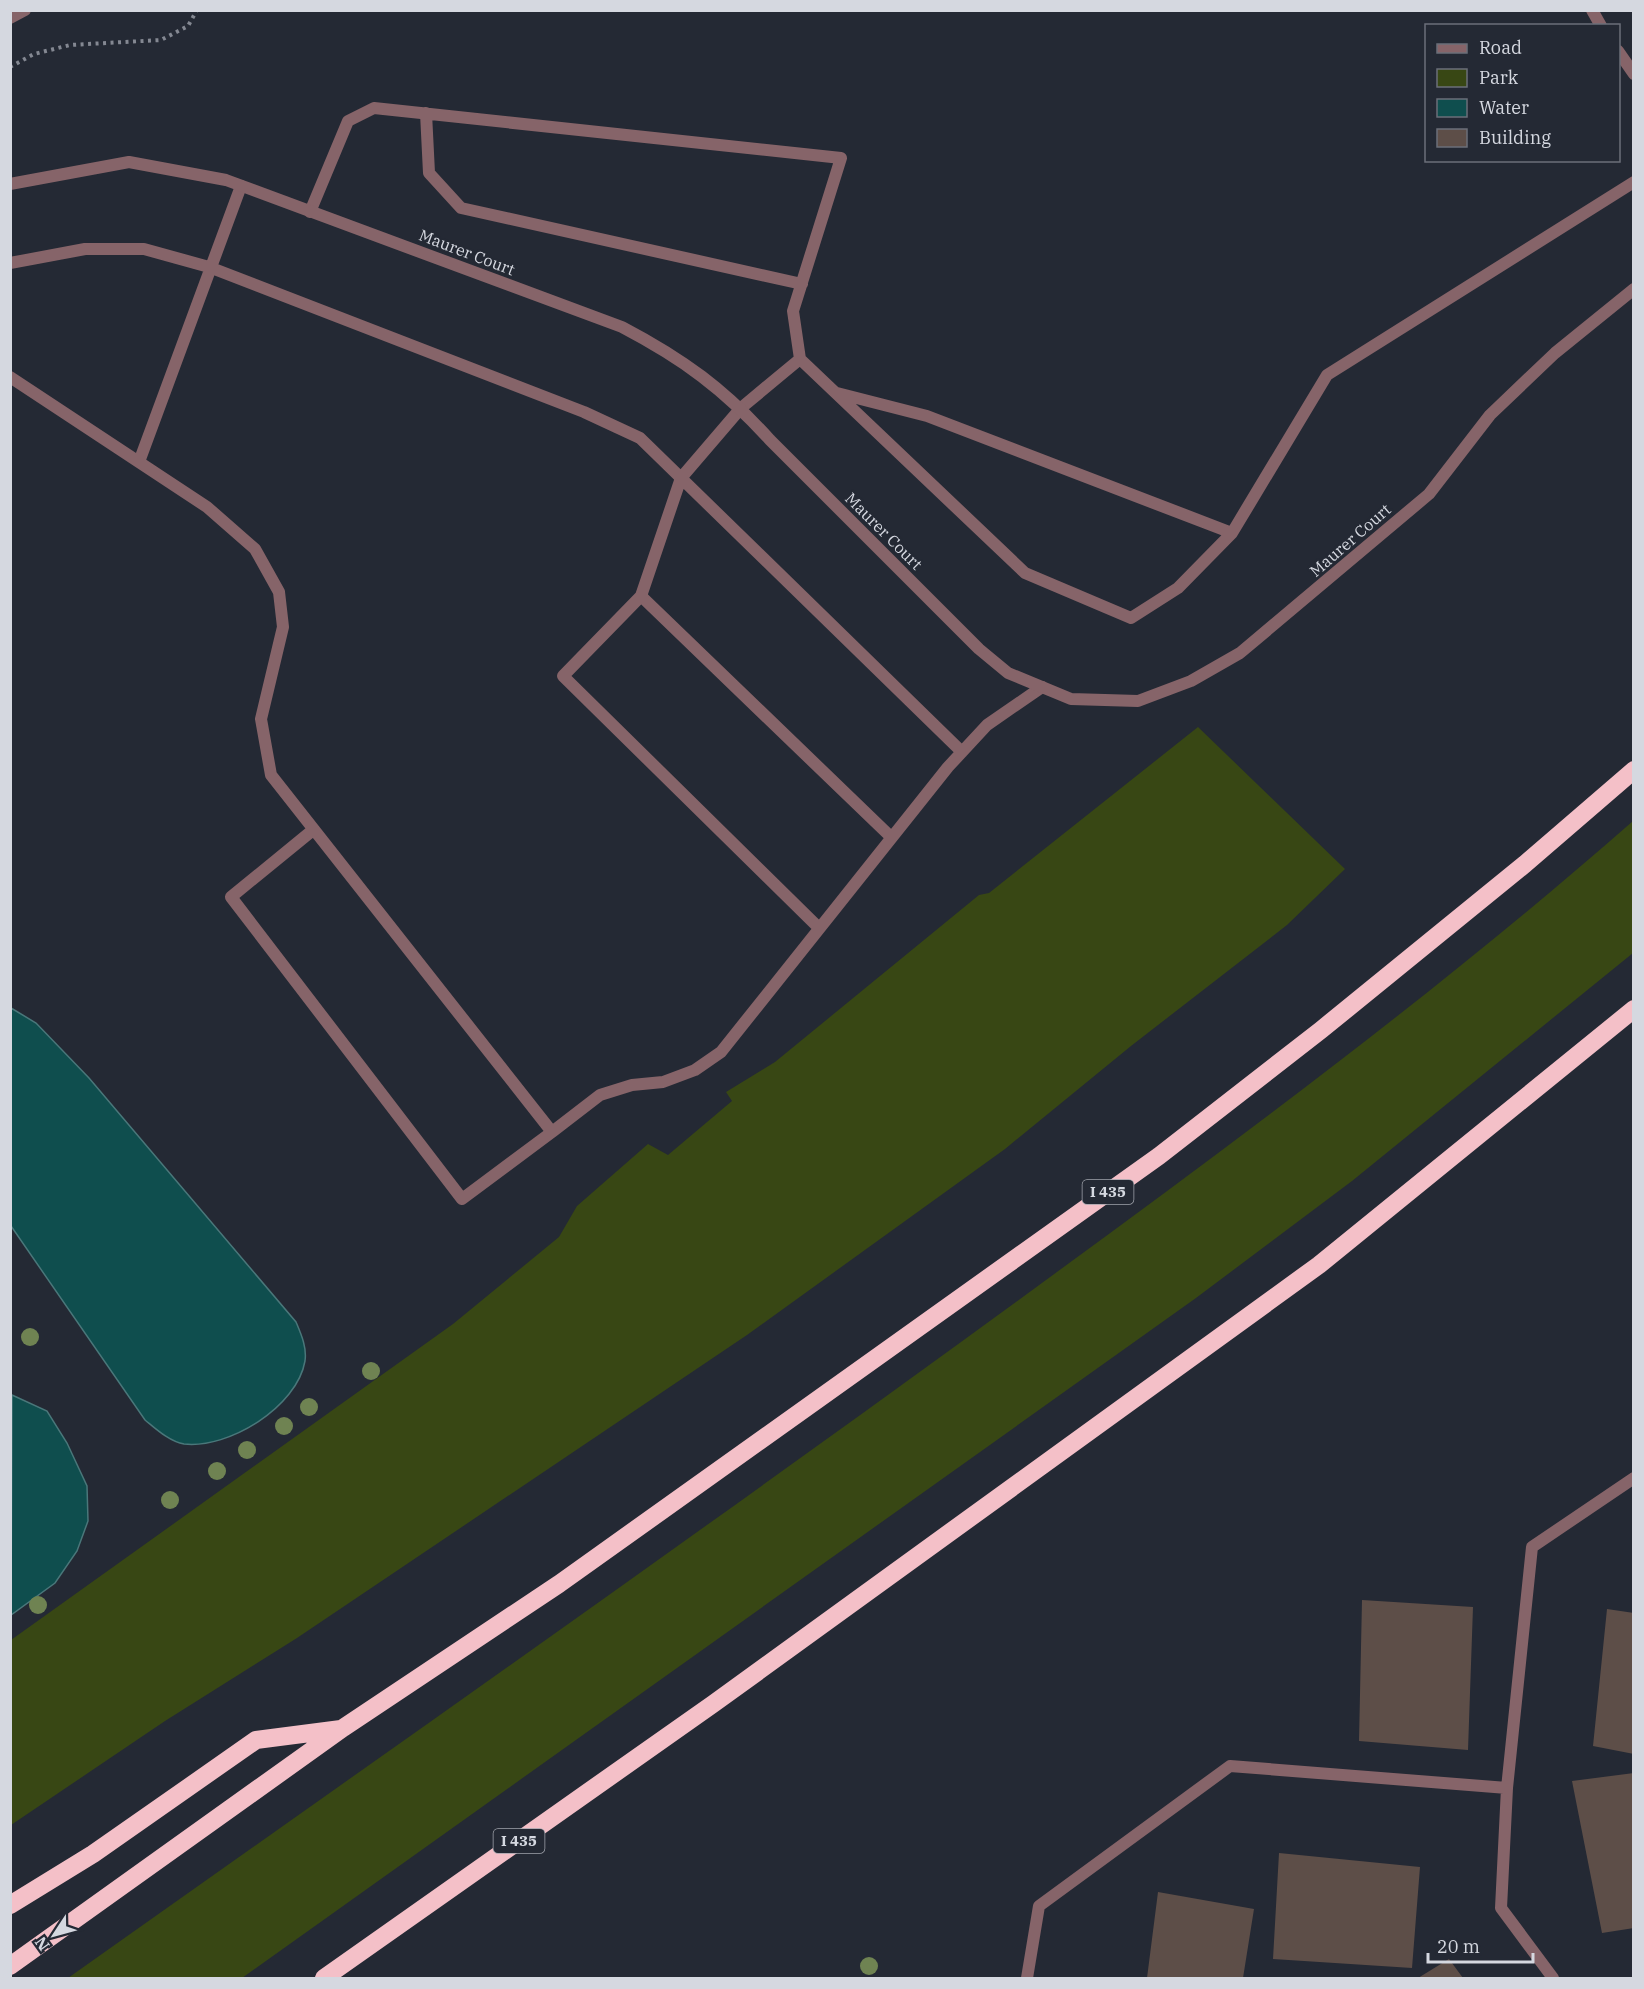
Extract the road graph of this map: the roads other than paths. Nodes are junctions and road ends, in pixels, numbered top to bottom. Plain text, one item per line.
1 (25, 10) edge
2 (1592, 10) edge
3 (10, 18) edge
4 (1600, 24) edge
5 (1620, 54) edge
6 (1632, 69) edge
7 (426, 113) junction
8 (1634, 182) edge
9 (10, 184) edge
10 (241, 186) junction
11 (310, 212) junction
12 (10, 263) edge
13 (209, 267) junction
14 (802, 284) junction
15 (1634, 289) edge
16 (800, 359) junction
17 (10, 377) edge
18 (836, 393) junction
19 (741, 408) junction
20 (139, 462) junction
21 (681, 478) junction
22 (1232, 533) junction
23 (641, 596) junction
24 (1042, 687) junction
25 (962, 752) junction
26 (1634, 770) edge
27 (313, 830) junction
28 (891, 837) junction
29 (818, 927) junction
30 (1634, 1009) edge
31 (552, 1132) junction
32 (1634, 1478) edge
33 (343, 1728) junction
34 (1507, 1788) junction
35 (10, 1905) edge
36 (10, 1966) edge
37 (324, 1978) edge
38 (1027, 1978) edge
39 (1553, 1978) edge

1 - 3 street
2 - 4 street
5 - 6 street
7 - 11 street
7 - 14 street
7 - 14 street
8 - 22 street
9 - 10 street, Maurer Court
10 - 11 street, Maurer Court
10 - 13 street
11 - 19 street, Maurer Court
12 - 13 street
13 - 20 street
13 - 21 street
14 - 16 street
15 - 24 street, Maurer Court
16 - 18 street
16 - 19 street
17 - 20 street
18 - 22 street
18 - 22 street
19 - 21 street
19 - 24 street, Maurer Court
20 - 27 street
21 - 23 street
21 - 25 street
23 - 28 street
23 - 29 street
24 - 25 street
25 - 28 street
26 - 33 highway, I 435
27 - 31 street
27 - 31 street
28 - 29 street
29 - 31 street
30 - 37 highway, I 435
32 - 34 street
33 - 35 highway
33 - 36 highway, I 435
34 - 38 street
34 - 39 street

